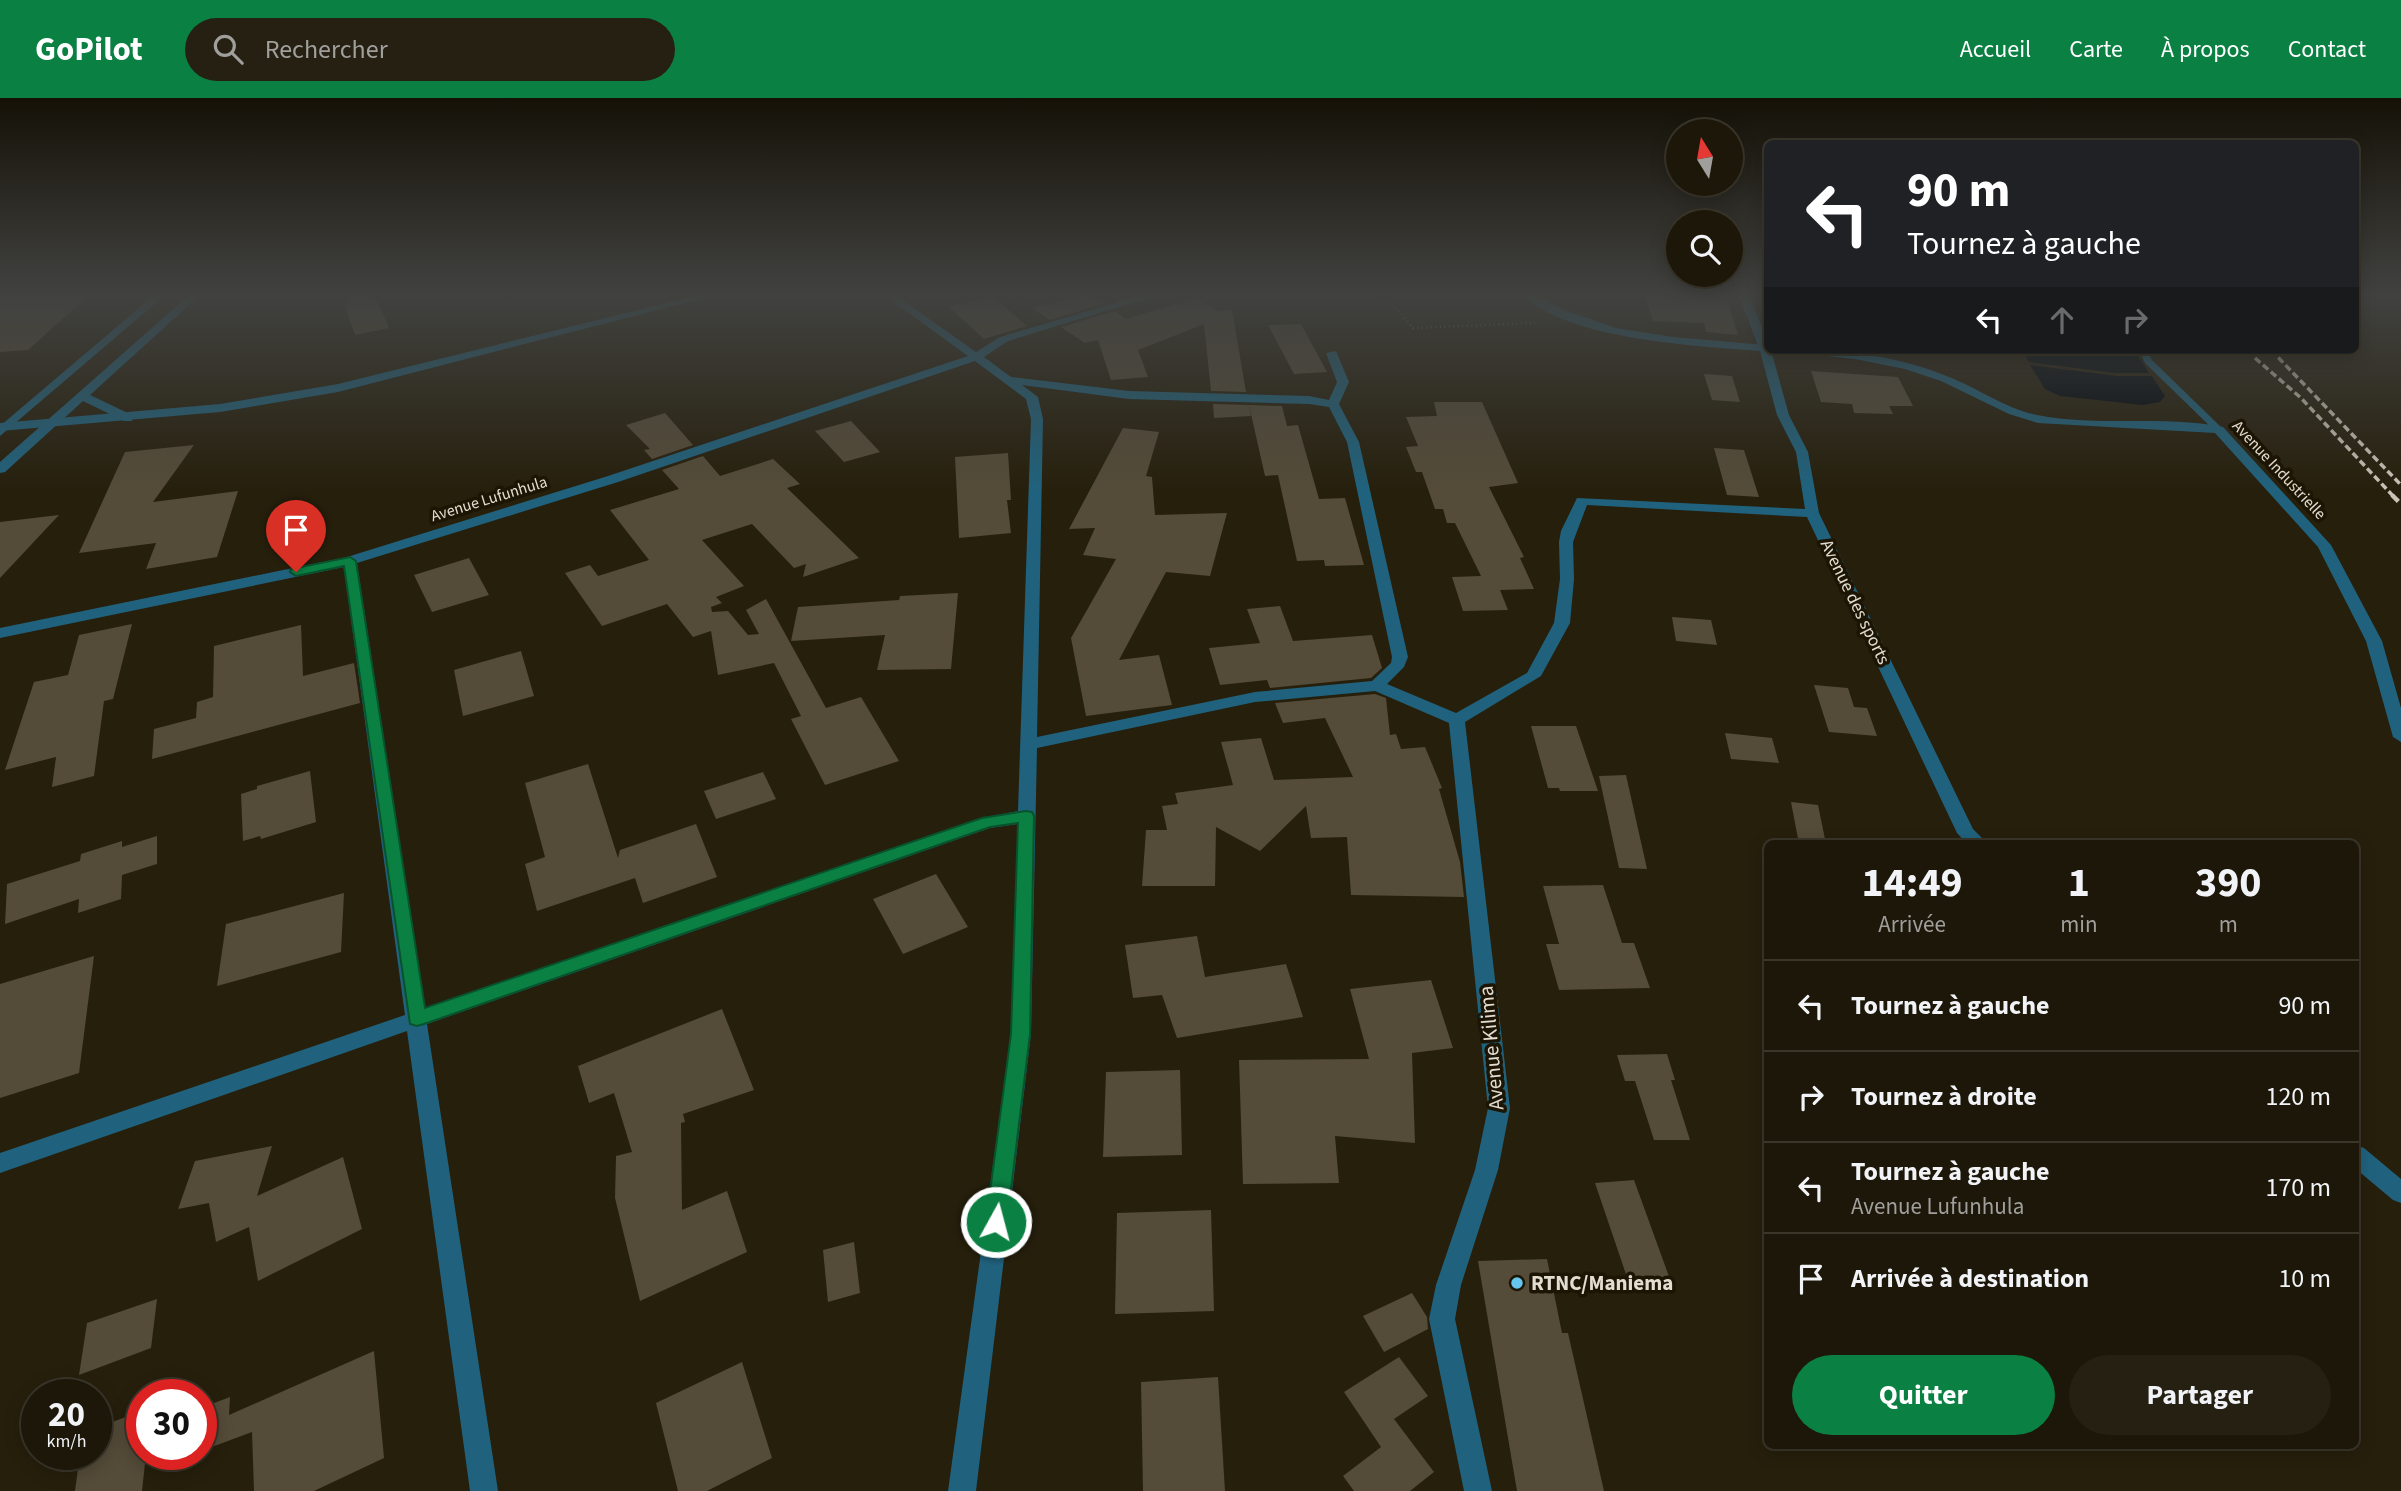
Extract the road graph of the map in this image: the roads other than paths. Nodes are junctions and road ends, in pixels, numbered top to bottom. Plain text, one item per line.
1 (82, 361) edge
2 (121, 361) edge
3 (446, 361) edge
4 (965, 361) edge
5 (983, 361) edge
6 (1335, 361) edge
7 (1769, 361) edge
8 (1890, 361) edge
9 (2148, 361) edge
10 (1008, 379) junction
11 (82, 396) junction
12 (1333, 404) junction
13 (128, 418) junction
14 (51, 424) junction
15 (2, 429) edge
16 (2219, 430) junction
17 (0, 469) edge
18 (1812, 513) junction
19 (350, 561) junction
20 (0, 633) edge
21 (1377, 687) junction
22 (1457, 720) junction
23 (2401, 737) edge
24 (1028, 744) junction
25 (1026, 816) junction
26 (1974, 840) edge
27 (417, 1018) junction
28 (2359, 1158) edge
29 (0, 1163) edge
30 (2401, 1193) edge
31 (484, 1491) edge
32 (962, 1491) edge
33 (1478, 1491) edge

1 - 15 street
2 - 11 street
3 - 13 street
4 - 19 street, Avenue Lufunhula
5 - 10 street
6 - 12 street
7 - 18 street, Avenue des sports
8 - 16 street, Avenue Industrielle
9 - 16 lane
10 - 12 street
10 - 24 street
11 - 13 street
11 - 14 street
12 - 21 street
13 - 14 street
14 - 15 street
14 - 17 street
16 - 23 street, Avenue Industrielle
18 - 22 street
18 - 26 street, Avenue des sports
19 - 20 street, Avenue Lufunhula
19 - 27 street
21 - 22 street
21 - 24 street
22 - 33 street, Avenue Kilima
24 - 25 street
25 - 27 street
25 - 32 street
27 - 29 street
27 - 31 street
28 - 30 street

